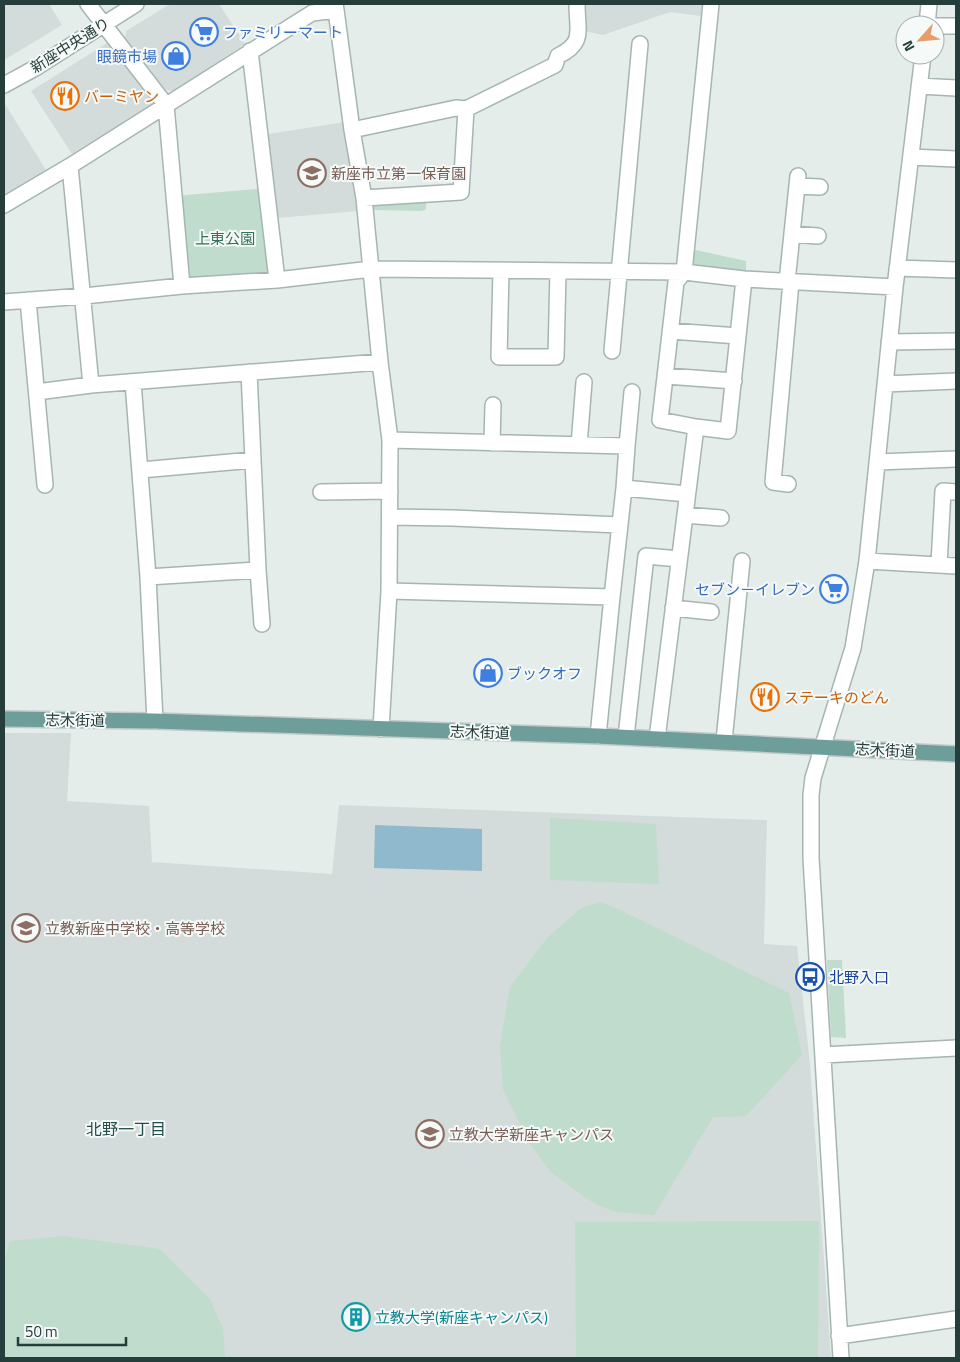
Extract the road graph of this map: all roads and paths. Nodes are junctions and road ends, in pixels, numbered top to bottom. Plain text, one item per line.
1 (88, 4) edge
2 (136, 4) edge
3 (577, 4) edge
4 (711, 4) edge
5 (335, 7) edge
6 (104, 24) junction
7 (640, 44) dead end
8 (250, 51) junction
9 (922, 65) edge
10 (4, 85) edge
11 (919, 86) junction
12 (956, 88) edge
13 (166, 105) junction
14 (466, 109) junction
15 (352, 130) junction
16 (910, 157) junction
17 (956, 159) edge
18 (70, 166) junction
19 (820, 187) dead end
20 (364, 198) junction
21 (4, 205) edge
22 (792, 234) junction
23 (818, 236) dead end
24 (897, 268) junction
25 (371, 270) junction
26 (501, 270) junction
27 (956, 270) edge
28 (558, 271) junction
29 (618, 271) junction
30 (684, 272) junction
31 (744, 279) junction
32 (277, 280) junction
33 (789, 282) junction
34 (182, 286) junction
35 (894, 287) junction
36 (84, 296) junction
37 (28, 300) junction
38 (4, 302) edge
39 (672, 331) junction
40 (738, 336) junction
41 (956, 341) edge
42 (889, 342) junction
43 (612, 351) dead end
44 (380, 362) junction
45 (249, 372) junction
46 (666, 376) junction
47 (734, 381) junction
48 (956, 381) edge
49 (133, 382) junction
50 (584, 382) dead end
51 (885, 384) junction
52 (91, 385) junction
53 (37, 392) junction
54 (632, 392) dead end
55 (493, 405) dead end
56 (696, 427) junction
57 (390, 440) junction
58 (492, 443) junction
59 (579, 445) junction
60 (627, 446) junction
61 (956, 459) edge
62 (253, 460) junction
63 (877, 462) junction
64 (141, 470) junction
65 (788, 484) dead end
66 (45, 485) dead end
67 (624, 488) junction
68 (390, 491) junction
69 (321, 492) dead end
70 (956, 492) edge
71 (687, 494) junction
72 (685, 515) junction
73 (390, 517) junction
74 (721, 518) dead end
75 (620, 525) junction
76 (679, 559) junction
77 (742, 561) dead end
78 (867, 561) junction
79 (939, 564) junction
80 (956, 566) edge
81 (258, 570) junction
82 (148, 577) junction
83 (389, 591) junction
84 (612, 598) junction
85 (674, 608) junction
86 (711, 612) dead end
87 (262, 624) dead end
88 (4, 719) edge
89 (155, 721) junction
90 (381, 729) junction
91 (598, 736) junction
92 (626, 738) junction
93 (657, 739) junction
94 (724, 741) junction
95 (823, 748) junction
96 (956, 754) edge
97 (956, 1048) edge
98 (823, 1055) junction
99 (956, 1319) edge
100 (839, 1336) junction
101 (841, 1358) edge

1 - 6 street
2 - 6 street, 新座中央通り
3 - 14 street
4 - 30 street
5 - 8 street
5 - 15 street
6 - 10 street, 新座中央通り
6 - 13 street
7 - 29 street
8 - 13 street
8 - 32 street
9 - 11 street
11 - 12 street
11 - 16 street
13 - 18 street
13 - 34 street
14 - 15 street
14 - 20 street
15 - 20 street
16 - 17 street
16 - 24 street
18 - 21 street
18 - 36 street
19 - 22 street
20 - 25 street
22 - 23 street
22 - 33 street
24 - 27 street
24 - 35 street
25 - 26 street
25 - 32 street
25 - 44 street
26 - 28 street
26 - 28 street
28 - 29 street
29 - 30 street
29 - 43 street
30 - 31 street
30 - 39 street
31 - 33 street
31 - 40 street
32 - 34 street
33 - 35 street
33 - 65 street
34 - 36 street
35 - 42 street
36 - 37 street
36 - 52 street
37 - 38 street
37 - 53 street
39 - 40 street
39 - 46 street
40 - 47 street
41 - 42 street
42 - 51 street
44 - 45 street
44 - 57 street
45 - 49 street
45 - 62 street
46 - 47 street
46 - 56 street
47 - 56 street
48 - 51 street
49 - 52 street
49 - 64 street
50 - 59 street
51 - 63 street
52 - 53 street
53 - 66 street
54 - 60 street
55 - 58 street
56 - 71 street
57 - 58 street
57 - 68 street
58 - 59 street
59 - 60 street
60 - 67 street
61 - 63 street
62 - 64 street
62 - 81 street
63 - 78 street
64 - 82 street
67 - 71 street
67 - 75 street
68 - 69 street
68 - 73 street
70 - 79 street
71 - 72 street
72 - 74 street
72 - 76 street
73 - 75 street
73 - 83 street
75 - 84 street
76 - 85 street
76 - 92 street
77 - 94 street
78 - 79 street
78 - 95 street
79 - 80 street
81 - 82 street
81 - 87 street
82 - 89 street
83 - 84 street
83 - 90 street
84 - 91 street
85 - 86 street
85 - 93 street
88 - 89 main road, 志木街道
89 - 90 main road, 志木街道
90 - 91 main road, 志木街道
91 - 92 main road, 志木街道
92 - 93 main road, 志木街道
93 - 94 main road, 志木街道
94 - 95 main road, 志木街道
95 - 96 main road, 志木街道
95 - 98 street
97 - 98 street
98 - 100 street
99 - 100 street
100 - 101 street

